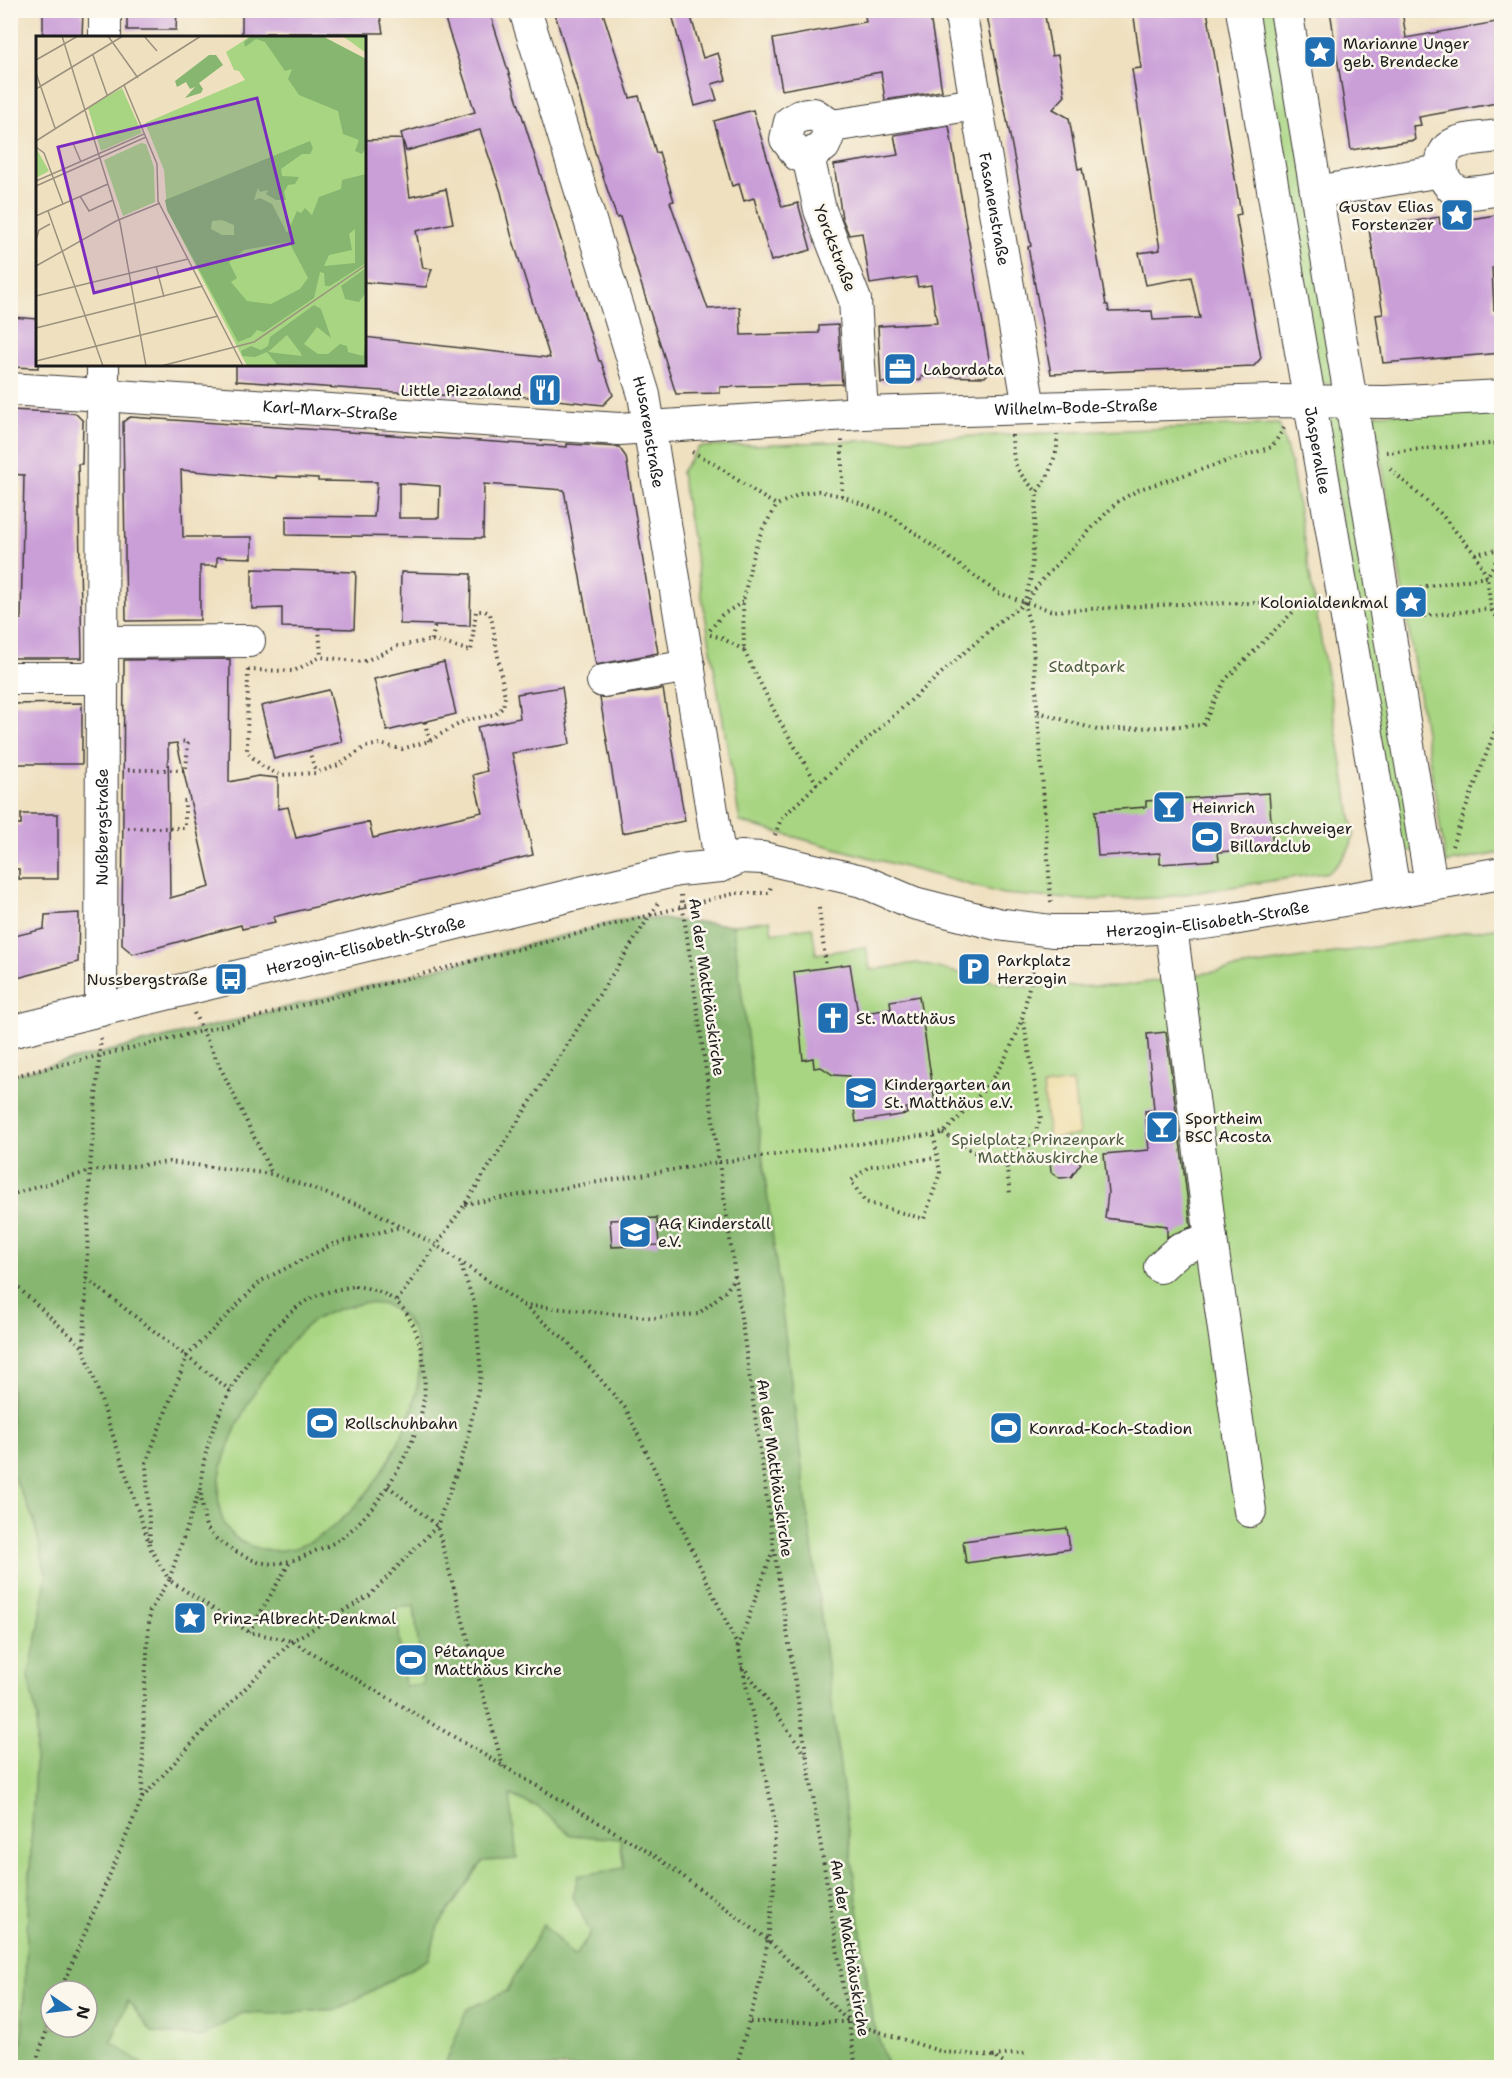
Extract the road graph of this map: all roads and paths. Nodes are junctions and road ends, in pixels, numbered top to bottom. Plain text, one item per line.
1 (105, 10) edge
2 (525, 10) edge
3 (960, 10) edge
4 (1242, 10) edge
5 (1286, 10) edge
6 (105, 36) edge
7 (976, 104) junction
8 (1502, 138) edge
9 (1441, 171) junction
10 (1502, 189) edge
11 (1316, 192) junction
12 (103, 380) edge
13 (10, 389) edge
14 (1502, 396) edge
15 (1351, 402) junction
16 (1299, 412) junction
17 (862, 413) junction
18 (1020, 418) junction
19 (651, 427) junction
20 (1057, 427) dead end
21 (842, 438) dead end
22 (1502, 442) edge
23 (688, 450) dead end
24 (1386, 452) dead end
25 (1388, 468) dead end
26 (1036, 492) junction
27 (842, 496) junction
28 (777, 506) junction
29 (1502, 549) edge
30 (1475, 554) junction
31 (1488, 578) junction
32 (1407, 589) dead end
33 (742, 602) junction
34 (1321, 602) dead end
35 (1302, 603) junction
36 (1024, 604) junction
37 (1491, 609) junction
38 (1411, 617) dead end
39 (1502, 624) edge
40 (435, 625) dead end
41 (319, 628) dead end
42 (432, 640) junction
43 (103, 642) junction
44 (744, 651) junction
45 (249, 655) junction
46 (321, 657) junction
47 (689, 666) junction
48 (1502, 675) edge
49 (10, 678) edge
50 (103, 678) junction
51 (603, 681) dead end
52 (1038, 712) junction
53 (1500, 717) junction
54 (424, 722) dead end
55 (1502, 723) edge
56 (179, 741) dead end
57 (429, 741) junction
58 (309, 750) dead end
59 (119, 770) dead end
60 (316, 773) junction
61 (817, 784) junction
62 (179, 801) dead end
63 (118, 828) dead end
64 (777, 843) dead end
65 (1450, 849) dead end
66 (721, 866) junction
67 (678, 870) junction
68 (1502, 873) edge
69 (1431, 884) junction
70 (1394, 890) junction
71 (769, 893) dead end
72 (1051, 902) dead end
73 (683, 906) junction
74 (819, 908) dead end
75 (651, 915) junction
76 (1171, 927) junction
77 (826, 967) dead end
78 (1033, 969) dead end
79 (189, 1002) dead end
80 (101, 1010) junction
81 (1023, 1016) junction
82 (202, 1031) junction
83 (10, 1032) edge
84 (100, 1056) junction
85 (10, 1077) edge
86 (943, 1133) junction
87 (934, 1136) junction
88 (936, 1158) junction
89 (1006, 1161) dead end
90 (720, 1162) junction
91 (90, 1171) junction
92 (272, 1174) junction
93 (1010, 1194) dead end
94 (10, 1195) edge
95 (465, 1204) junction
96 (400, 1226) junction
97 (1210, 1239) junction
98 (436, 1245) junction
99 (460, 1262) junction
100 (1160, 1268) dead end
101 (736, 1273) junction
102 (86, 1278) junction
103 (10, 1280) edge
104 (397, 1301) junction
105 (523, 1305) junction
106 (84, 1349) junction
107 (187, 1356) junction
108 (231, 1391) junction
109 (388, 1486) junction
110 (199, 1492) junction
111 (1250, 1511) dead end
112 (437, 1526) junction
113 (151, 1548) junction
114 (774, 1549) junction
115 (291, 1562) junction
116 (169, 1580) junction
117 (249, 1632) junction
118 (292, 1641) junction
119 (738, 1647) junction
120 (741, 1668) junction
121 (808, 1759) junction
122 (504, 1768) junction
123 (142, 1799) junction
124 (768, 1940) junction
125 (65, 1979) edge
126 (750, 2022) junction
127 (848, 2022) junction
128 (44, 2039) edge
129 (1025, 2053) dead end
130 (993, 2056) junction
131 (34, 2067) edge
132 (736, 2067) edge
133 (856, 2067) edge
134 (1011, 2067) edge

1 - 6 street
2 - 19 street, Husarenstraße
3 - 7 street, Fasanenstraße
4 - 16 street, Jasperallee
5 - 11 street
7 - 17 street, Yorckstraße
7 - 18 street, Fasanenstraße
8 - 9 street
9 - 10 street
9 - 11 street
11 - 15 street
12 - 13 street, Karl-Marx-Straße
12 - 19 street, Karl-Marx-Straße
12 - 43 street, Nußbergstraße
14 - 15 street, Wilhelm-Bode-Straße
15 - 16 street, Wilhelm-Bode-Straße
15 - 69 street
16 - 18 street, Wilhelm-Bode-Straße
16 - 36 path
16 - 70 street, Jasperallee
17 - 18 street, Wilhelm-Bode-Straße
17 - 19 street, Wilhelm-Bode-Straße
18 - 26 path
19 - 47 street, Husarenstraße
20 - 26 path
21 - 27 path
22 - 24 path
23 - 28 path
25 - 30 path
26 - 36 path
27 - 28 path
27 - 36 path
28 - 33 path
29 - 30 path
29 - 31 path
30 - 31 path
31 - 32 path
31 - 37 path
33 - 44 path
33 - 44 path
34 - 35 path
35 - 36 path
35 - 52 path
36 - 52 path
36 - 61 path
37 - 38 path
37 - 39 path
40 - 42 path
41 - 46 path
42 - 46 path
42 - 57 path
43 - 45 street
43 - 50 street, Nußbergstraße
44 - 61 path
45 - 46 path
45 - 60 path
47 - 51 street
47 - 66 street, Husarenstraße
48 - 53 path
49 - 50 street
50 - 80 street, Nußbergstraße
52 - 72 path
53 - 55 path
53 - 65 path
54 - 57 path
56 - 59 path
57 - 60 path
58 - 60 path
61 - 64 path
62 - 63 path
66 - 67 street, Herzogin-Elisabeth-Straße
66 - 76 street, Herzogin-Elisabeth-Straße
67 - 73 path, An der Matthäuskirche
67 - 75 path
67 - 80 street, Herzogin-Elisabeth-Straße
68 - 69 street, Herzogin-Elisabeth-Straße
69 - 70 street, Herzogin-Elisabeth-Straße
70 - 76 street, Herzogin-Elisabeth-Straße
71 - 73 path
73 - 75 path
73 - 90 path, An der Matthäuskirche
74 - 77 path
75 - 82 path
75 - 95 path
76 - 97 street
78 - 81 path
79 - 82 path
80 - 83 street, Herzogin-Elisabeth-Straße
81 - 86 path
81 - 86 path
82 - 84 path
82 - 92 path
84 - 85 path
84 - 91 path
86 - 87 path
87 - 88 path
87 - 90 path
88 - 88 path
89 - 93 path
90 - 95 path
90 - 101 path, An der Matthäuskirche
91 - 92 path
91 - 94 path
91 - 102 path
92 - 96 path
95 - 98 path
96 - 98 path
96 - 107 path
97 - 100 street
97 - 111 street
98 - 99 path
98 - 104 path
99 - 105 path
99 - 112 path
101 - 105 path
101 - 114 path, An der Matthäuskirche
102 - 106 path
102 - 107 path
103 - 106 path
104 - 108 path
104 - 109 path
105 - 119 path
106 - 113 path
107 - 108 path
107 - 113 path
108 - 110 path
109 - 112 path
109 - 115 path
110 - 115 path
110 - 116 path
112 - 118 path
112 - 122 path
113 - 116 path
114 - 119 path
114 - 121 path, An der Matthäuskirche
115 - 117 path
116 - 117 path
116 - 123 path
117 - 118 path
118 - 122 path
118 - 123 path
119 - 120 path
120 - 121 path
120 - 124 path
121 - 127 path, An der Matthäuskirche
122 - 124 path
123 - 125 path
124 - 126 path
124 - 127 path
126 - 127 path
126 - 132 path
127 - 130 path
127 - 133 path, An der Matthäuskirche
128 - 131 path
129 - 130 path
130 - 134 path

